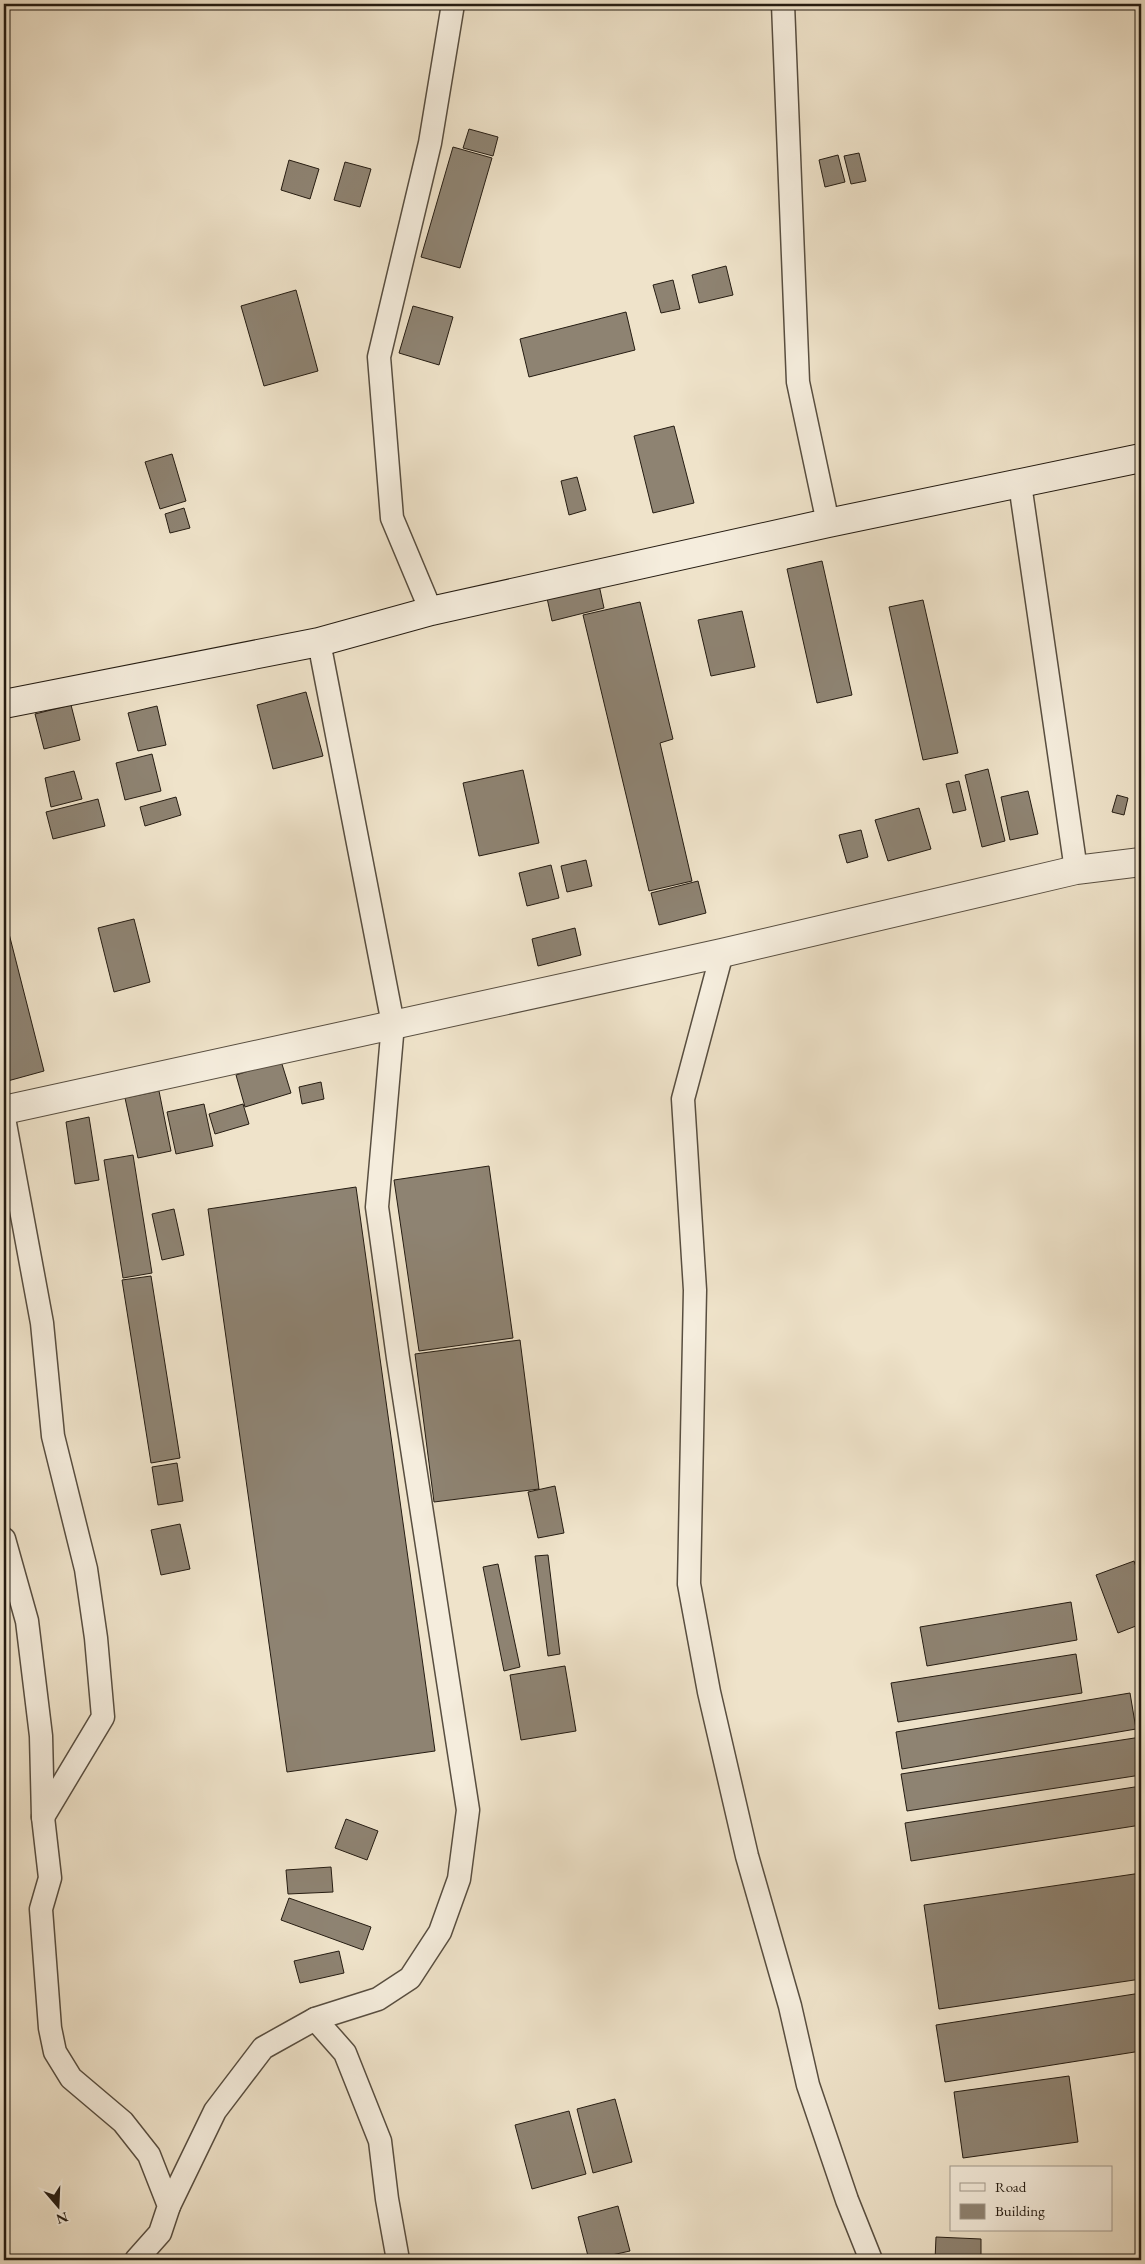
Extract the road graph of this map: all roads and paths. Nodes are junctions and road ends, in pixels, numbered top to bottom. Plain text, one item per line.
1 (453, 4) edge
2 (783, 4) edge
3 (1141, 458) edge
4 (1020, 484) junction
5 (828, 523) junction
6 (431, 611) junction
7 (319, 642) junction
8 (4, 704) edge
9 (1141, 862) edge
10 (1076, 870) junction
11 (722, 953) junction
12 (393, 1024) junction
13 (4, 1110) edge
14 (4, 1118) edge
15 (4, 1539) edge
16 (43, 1817) junction
17 (315, 2019) junction
18 (169, 2206) junction
19 (136, 2260) edge
20 (398, 2260) edge
21 (871, 2260) edge

1 - 6 lane
2 - 5 lane
3 - 4 street
4 - 5 street
4 - 10 lane
5 - 6 street
6 - 7 street
7 - 8 street
7 - 12 lane
9 - 10 street
10 - 11 street
11 - 12 street
11 - 21 lane
12 - 13 street
12 - 17 lane
14 - 16 lane
15 - 16 lane
16 - 18 lane
17 - 18 lane
17 - 20 lane
18 - 19 lane

